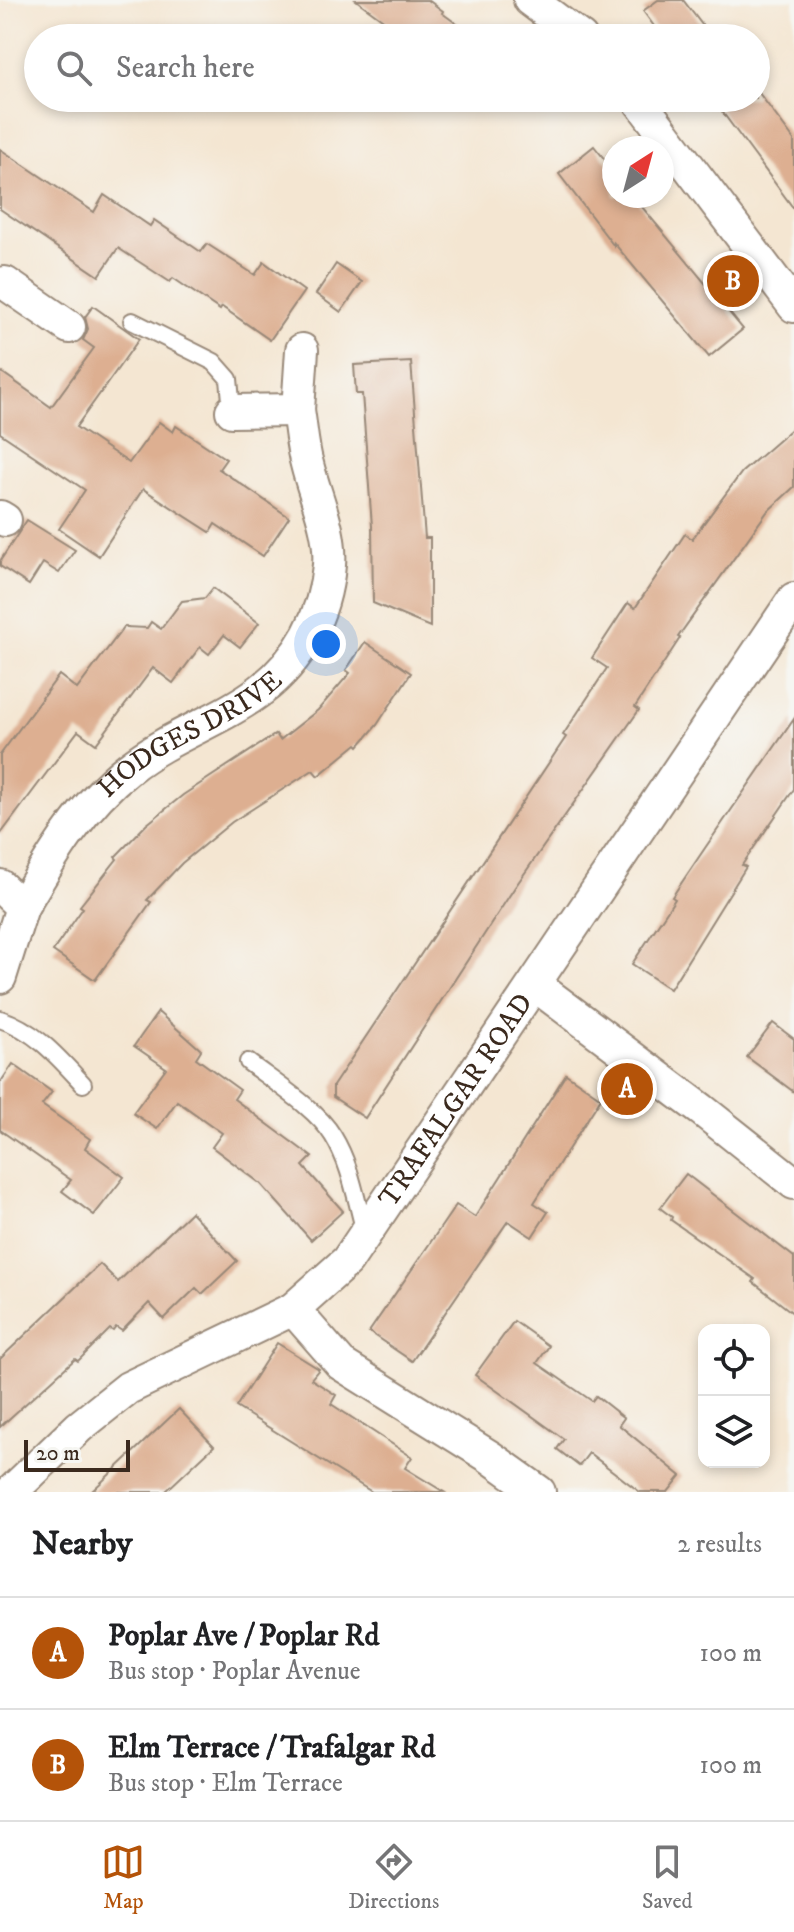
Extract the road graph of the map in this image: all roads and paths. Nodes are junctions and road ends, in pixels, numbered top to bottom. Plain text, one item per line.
1 (530, 0) edge
2 (562, 24) edge
3 (648, 112) edge
4 (2, 287) edge
5 (794, 306) edge
6 (132, 321) dead end
7 (69, 327) dead end
8 (302, 350) dead end
9 (298, 410) junction
10 (232, 411) joint
11 (788, 620) edge
12 (11, 896) edge
13 (0, 977) edge
14 (535, 985) junction
15 (0, 1019) edge
16 (248, 1062) dead end
17 (83, 1084) dead end
18 (794, 1183) edge
19 (366, 1234) junction
20 (293, 1309) junction
21 (11, 1492) edge
22 (539, 1492) edge

1 - 2 street
3 - 5 street
4 - 7 street
6 - 10 lane
8 - 9 street, HODGES DRIVE
9 - 10 street
9 - 12 street, HODGES DRIVE
11 - 14 street, TRAFALGAR ROAD
12 - 13 street, HODGES DRIVE
14 - 18 street
14 - 19 street, TRAFALGAR ROAD
15 - 17 lane
16 - 19 lane
19 - 20 street, TRAFALGAR ROAD
20 - 21 street, TRAFALGAR ROAD
20 - 22 street

